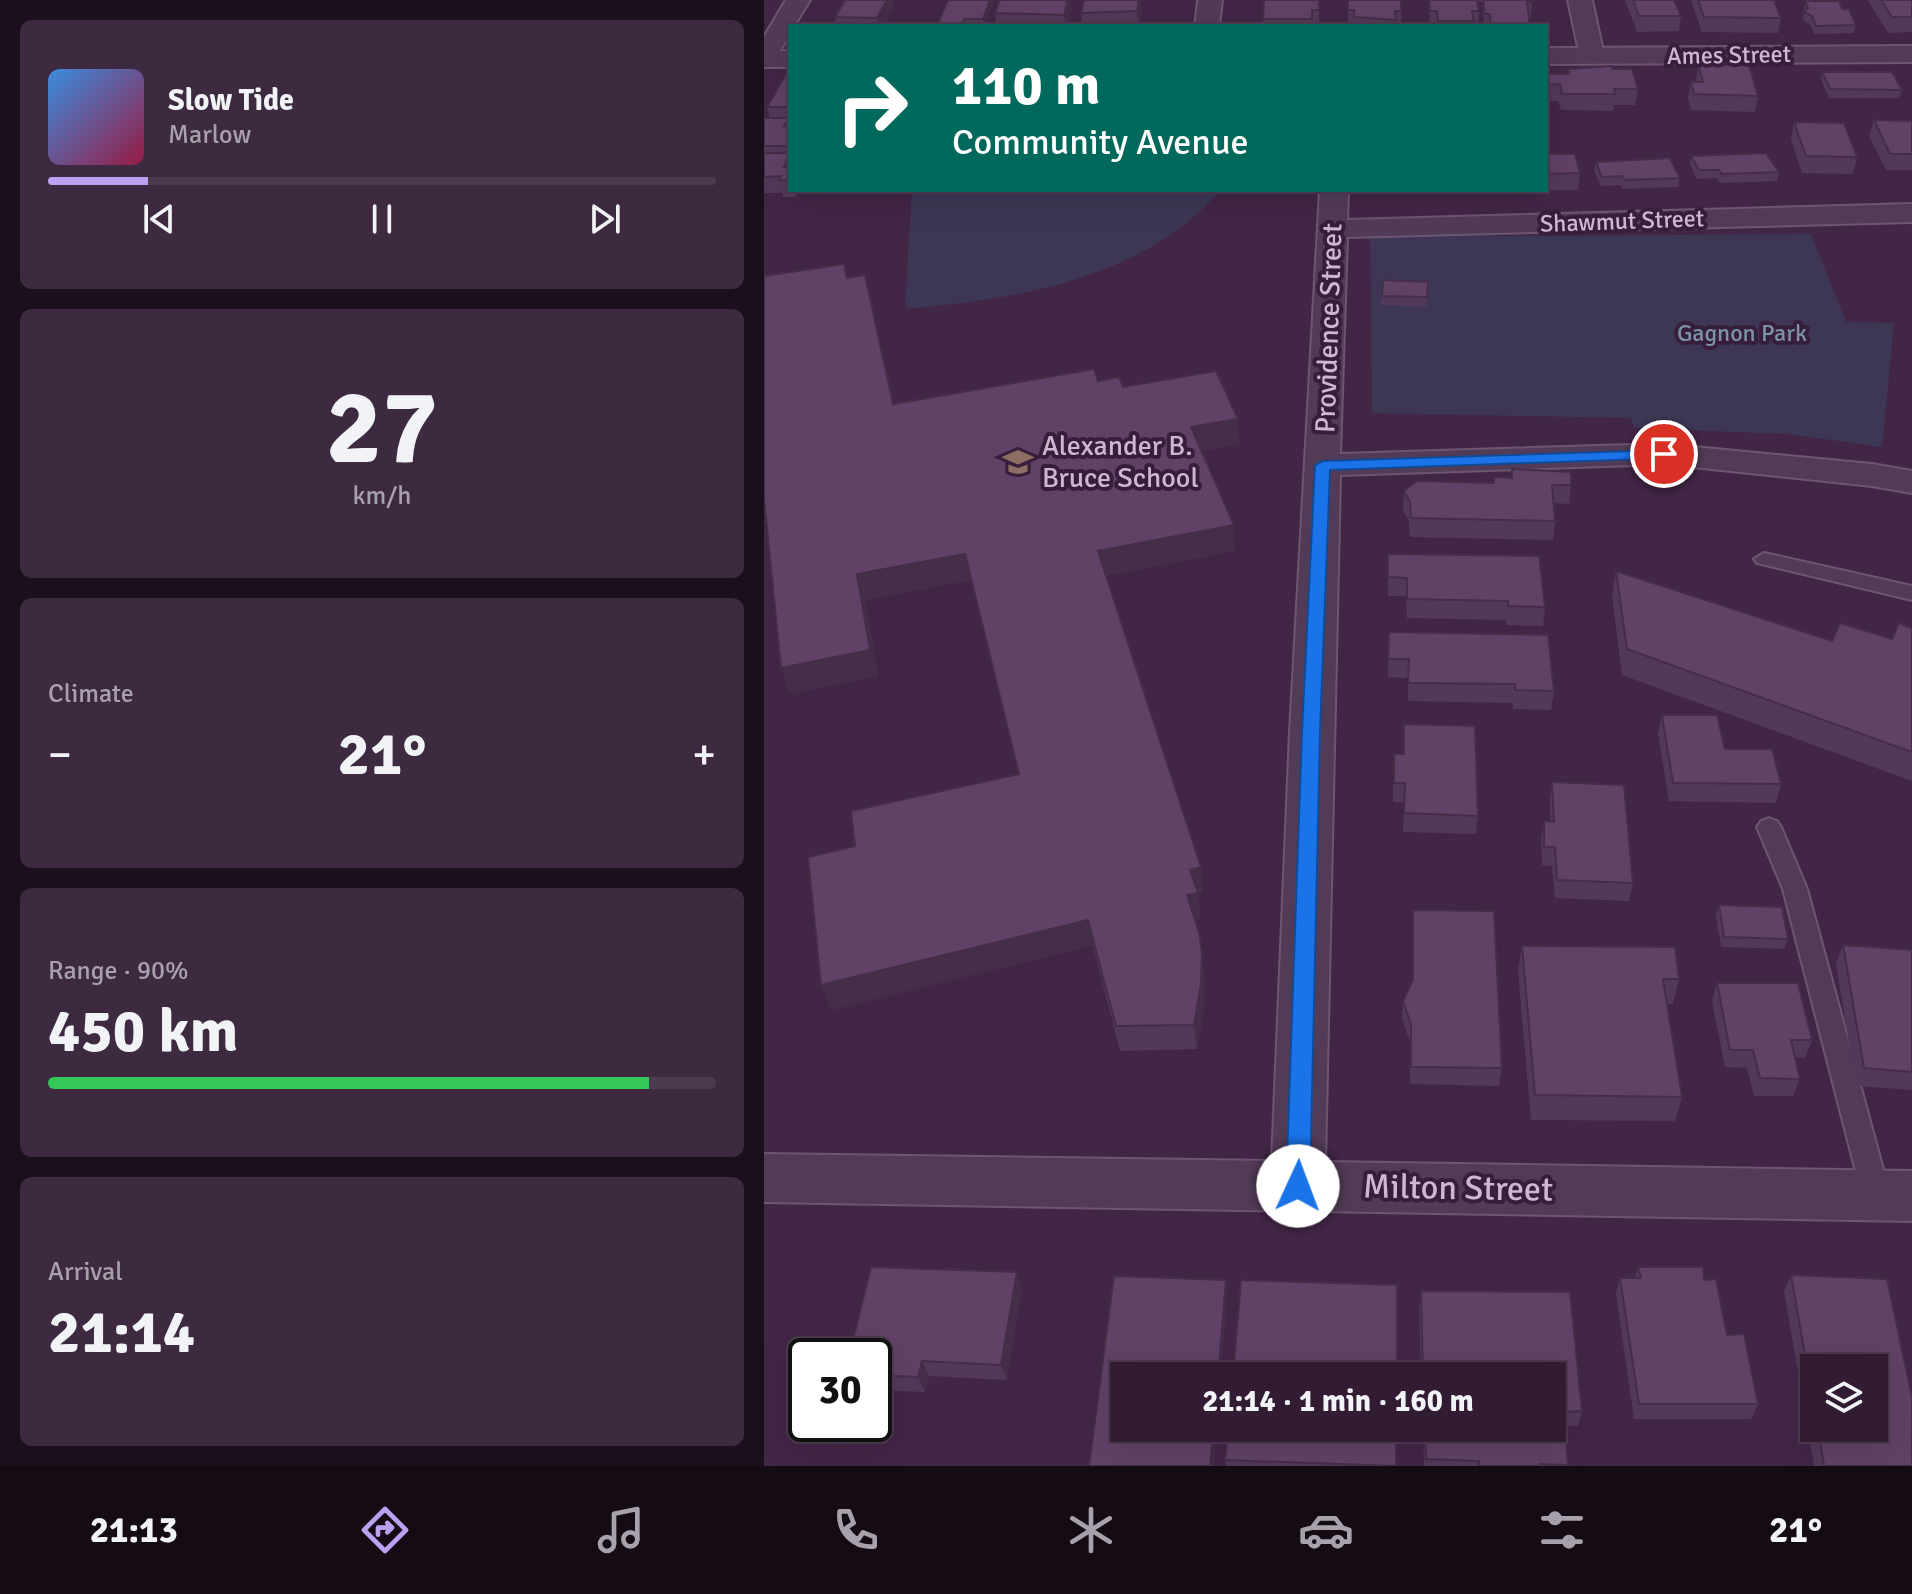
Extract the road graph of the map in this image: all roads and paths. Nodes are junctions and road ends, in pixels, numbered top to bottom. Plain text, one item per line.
1 (798, 0) edge
2 (1210, 0) edge
3 (1580, 0) edge
4 (1207, 24) edge
5 (1912, 54) edge
6 (1548, 56) edge
7 (1592, 56) junction
8 (764, 58) edge
9 (788, 59) edge
10 (1334, 192) edge
11 (1912, 213) edge
12 (1333, 229) junction
13 (1323, 465) junction
14 (1912, 482) edge
15 (1764, 559) dead end
16 (1912, 593) edge
17 (1769, 827) dead end
18 (764, 1178) edge
19 (1298, 1186) junction
20 (1894, 1195) edge

1 - 8 street
2 - 4 street
3 - 7 street
5 - 7 street, Ames Street
6 - 7 street, Ames Street
8 - 9 street
10 - 12 street, Providence Street
11 - 12 street, Shawmut Street
12 - 13 street, Providence Street
13 - 14 street
13 - 19 street, Providence Street
15 - 16 lane
17 - 20 lane
18 - 19 street, Milton Street
19 - 20 street, Milton Street

